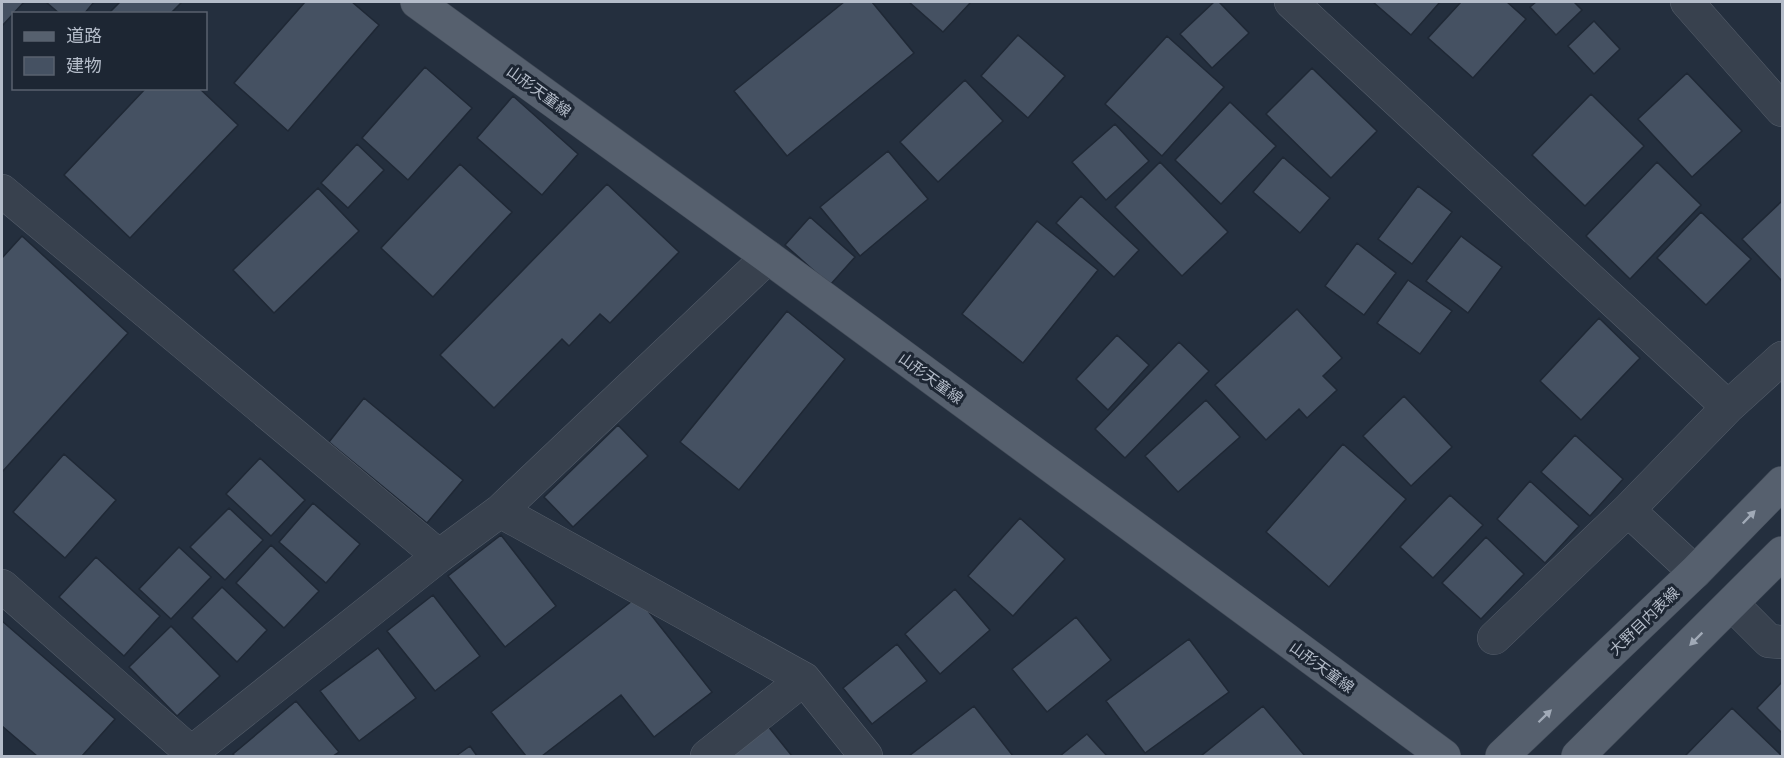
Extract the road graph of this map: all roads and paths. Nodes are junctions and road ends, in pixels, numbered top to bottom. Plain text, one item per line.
1 (417, 2) edge
2 (1291, 2) edge
3 (1687, 2) edge
4 (1782, 110) edge
5 (2, 191) edge
6 (768, 257) junction
7 (1782, 358) edge
8 (1728, 407) junction
9 (1782, 483) edge
10 (1628, 510) junction
11 (500, 511) junction
12 (1782, 554) edge
13 (439, 555) junction
14 (1695, 572) junction
15 (2, 586) edge
16 (1732, 604) junction
17 (1494, 638) dead end
18 (1782, 642) edge
19 (804, 679) junction
20 (191, 755) edge
21 (707, 756) edge
22 (866, 756) edge
23 (1444, 756) edge
24 (1503, 756) edge
25 (1578, 756) edge

1 - 6 main road, 山形天童線
2 - 8 street
3 - 4 street
5 - 13 street
6 - 11 street
6 - 23 main road, 山形天童線
7 - 8 street
8 - 10 street
14 -> 9 main road, 大野目内表線
10 - 14 street
10 - 17 street
11 - 13 street
11 - 19 street
12 - 16 main road
13 - 20 street
24 -> 14 main road, 大野目内表線
15 - 20 street
16 - 18 street
16 -> 25 main road
19 - 21 street
19 - 22 street

